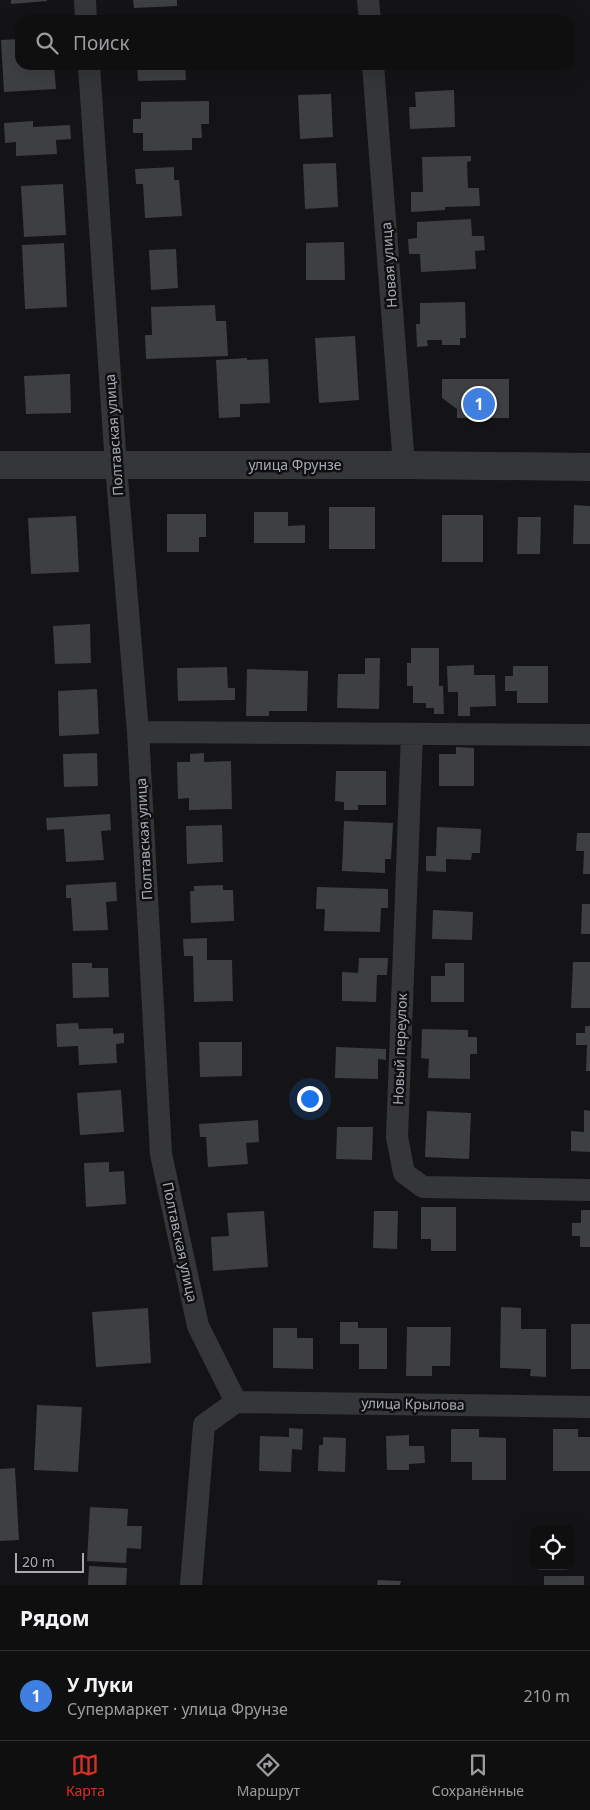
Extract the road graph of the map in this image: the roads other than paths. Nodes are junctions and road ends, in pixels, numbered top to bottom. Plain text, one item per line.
1 (85, 0) edge
2 (368, 0) edge
3 (86, 15) edge
4 (370, 15) edge
5 (89, 70) edge
6 (374, 70) edge
7 (0, 465) edge
8 (404, 465) junction
9 (116, 466) junction
10 (590, 467) edge
11 (138, 732) junction
12 (412, 734) junction
13 (590, 735) edge
14 (590, 1190) edge
15 (236, 1402) junction
16 (590, 1407) edge
17 (192, 1585) edge

1 - 3 street
2 - 4 street
5 - 9 street, Полтавская улица
6 - 8 street, Новая улица
7 - 9 street, улица Фрунзе
8 - 9 street, улица Фрунзе
8 - 10 street, улица Фрунзе
9 - 11 street, Полтавская улица
11 - 12 street
11 - 15 street, Полтавская улица
12 - 13 street
12 - 14 street, Новый переулок
15 - 16 street, улица Крылова
15 - 17 street

